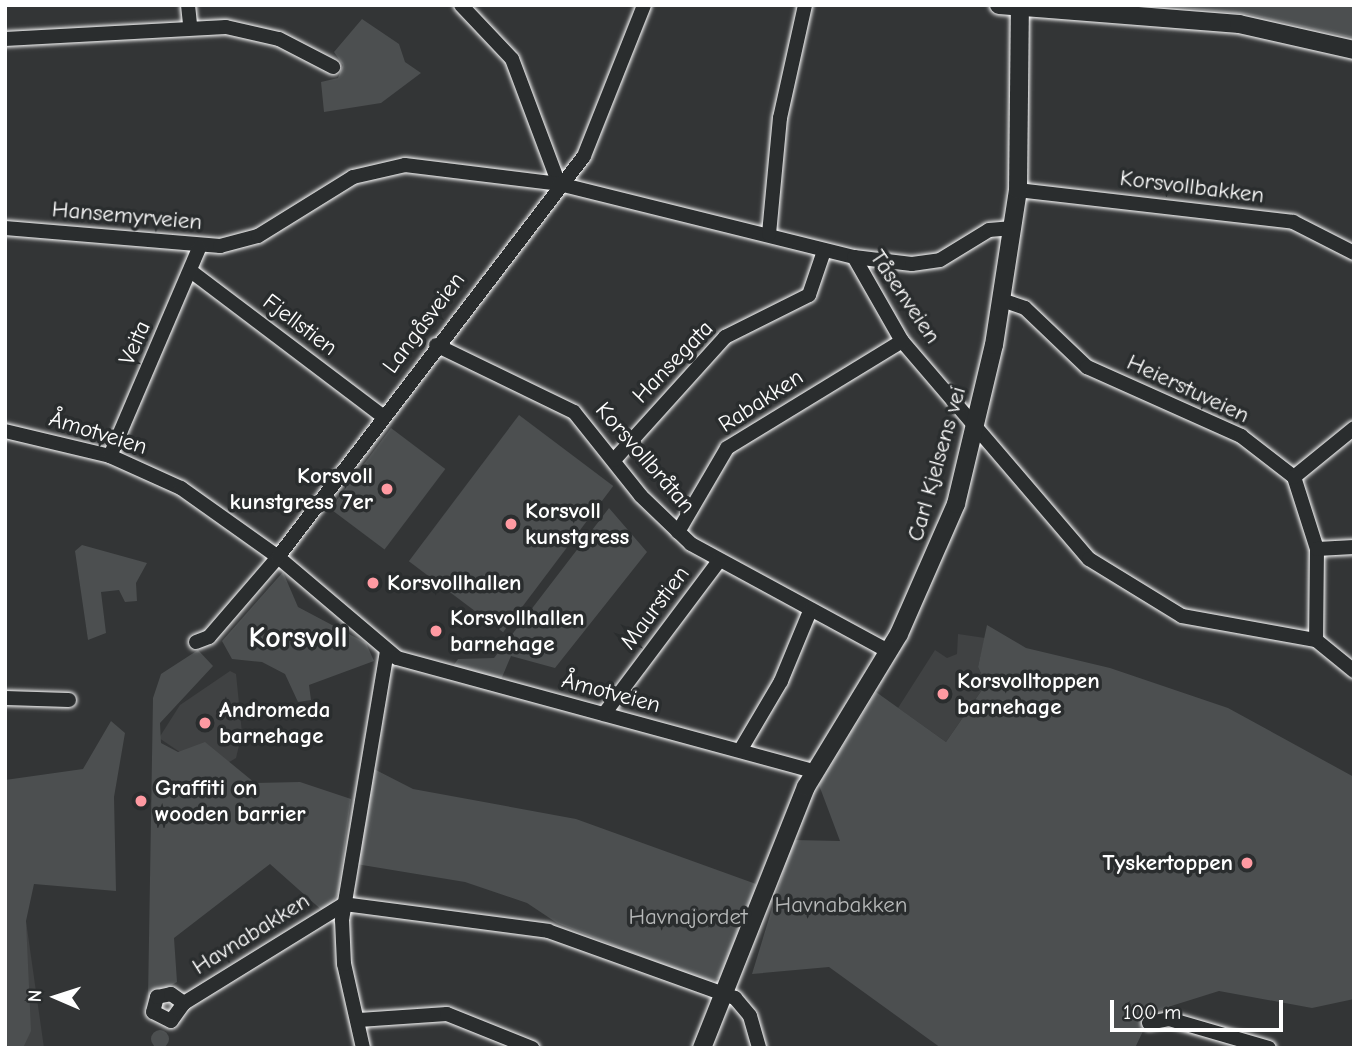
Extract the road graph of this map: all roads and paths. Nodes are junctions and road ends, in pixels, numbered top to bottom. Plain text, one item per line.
1 (188, 5) edge
2 (461, 5) edge
3 (644, 5) edge
4 (805, 5) edge
5 (999, 5) edge
6 (1020, 8) junction
7 (190, 24) junction
8 (5, 39) edge
9 (1354, 50) edge
10 (333, 67) dead end
11 (559, 184) junction
12 (1018, 190) junction
13 (5, 228) edge
14 (1013, 228) junction
15 (769, 234) junction
16 (199, 248) junction
17 (824, 251) junction
18 (1354, 253) edge
19 (854, 257) junction
20 (192, 272) junction
21 (1002, 300) junction
22 (902, 341) junction
23 (436, 345) junction
24 (381, 415) junction
25 (977, 427) junction
26 (1354, 428) edge
27 (5, 431) edge
28 (110, 456) junction
29 (614, 460) junction
30 (1294, 477) junction
31 (678, 532) junction
32 (1354, 547) edge
33 (1317, 549) junction
34 (278, 557) junction
35 (718, 562) junction
36 (810, 611) junction
37 (1316, 640) junction
38 (196, 642) dead end
39 (888, 651) junction
40 (387, 652) junction
41 (1354, 671) edge
42 (5, 698) edge
43 (69, 701) dead end
44 (604, 714) junction
45 (741, 749) junction
46 (814, 771) junction
47 (344, 904) junction
48 (727, 994) junction
49 (184, 1003) dead end
50 (359, 1020) junction
51 (1149, 1023) dead end
52 (363, 1048) edge
53 (532, 1048) edge
54 (702, 1048) edge
55 (759, 1048) edge
56 (1269, 1048) edge

1 - 7 street
2 - 11 street
3 - 11 street, Langåsveien
4 - 15 street
5 - 6 main road
6 - 9 main road
6 - 12 main road, Carl Kjelsens vei
7 - 8 street
7 - 10 street
11 - 15 street, Tåsenveien
11 - 16 street, Hansemyrveien
11 - 23 street, Langåsveien
12 - 14 main road, Carl Kjelsens vei
12 - 18 street, Korsvollbakken
13 - 16 street, Hansemyrveien
14 - 19 street
14 - 21 main road, Carl Kjelsens vei
15 - 17 street, Tåsenveien
16 - 20 street, Veita
17 - 19 street, Tåsenveien
17 - 29 street, Hansegata
19 - 22 street, Tåsenveien
20 - 24 street, Fjellstien
20 - 28 street, Veita
21 - 25 main road, Carl Kjelsens vei
21 - 30 street, Heierstuveien
22 - 25 street, Tåsenveien
22 - 31 street, Rabakken
23 - 24 street, Langåsveien
23 - 29 street, Korsvollbråtan
24 - 34 street, Langåsveien
25 - 37 street, Tåsenveien
25 - 39 main road, Carl Kjelsens vei
26 - 30 street
27 - 28 street, Åmotveien
28 - 34 street, Åmotveien
29 - 31 street, Korsvollbråtan
30 - 33 street
31 - 35 street, Korsvollbråtan
32 - 33 street
33 - 37 street
34 - 38 street, Langåsveien
34 - 40 street, Åmotveien
35 - 36 street, Korsvollbråtan
35 - 44 street, Maurstien
36 - 39 street, Korsvollbråtan
36 - 45 street
37 - 41 street
39 - 46 main road, Carl Kjelsens vei
40 - 44 street, Åmotveien
40 - 47 street
42 - 43 street
44 - 45 street, Åmotveien
45 - 46 street, Åmotveien
46 - 48 main road, Carl Kjelsens vei
47 - 48 street, Havnabakken
47 - 49 street, Havnabakken
47 - 50 street
48 - 54 main road, Carl Kjelsens vei
48 - 55 street, Havnabakken
50 - 52 street
50 - 53 street
51 - 56 street

